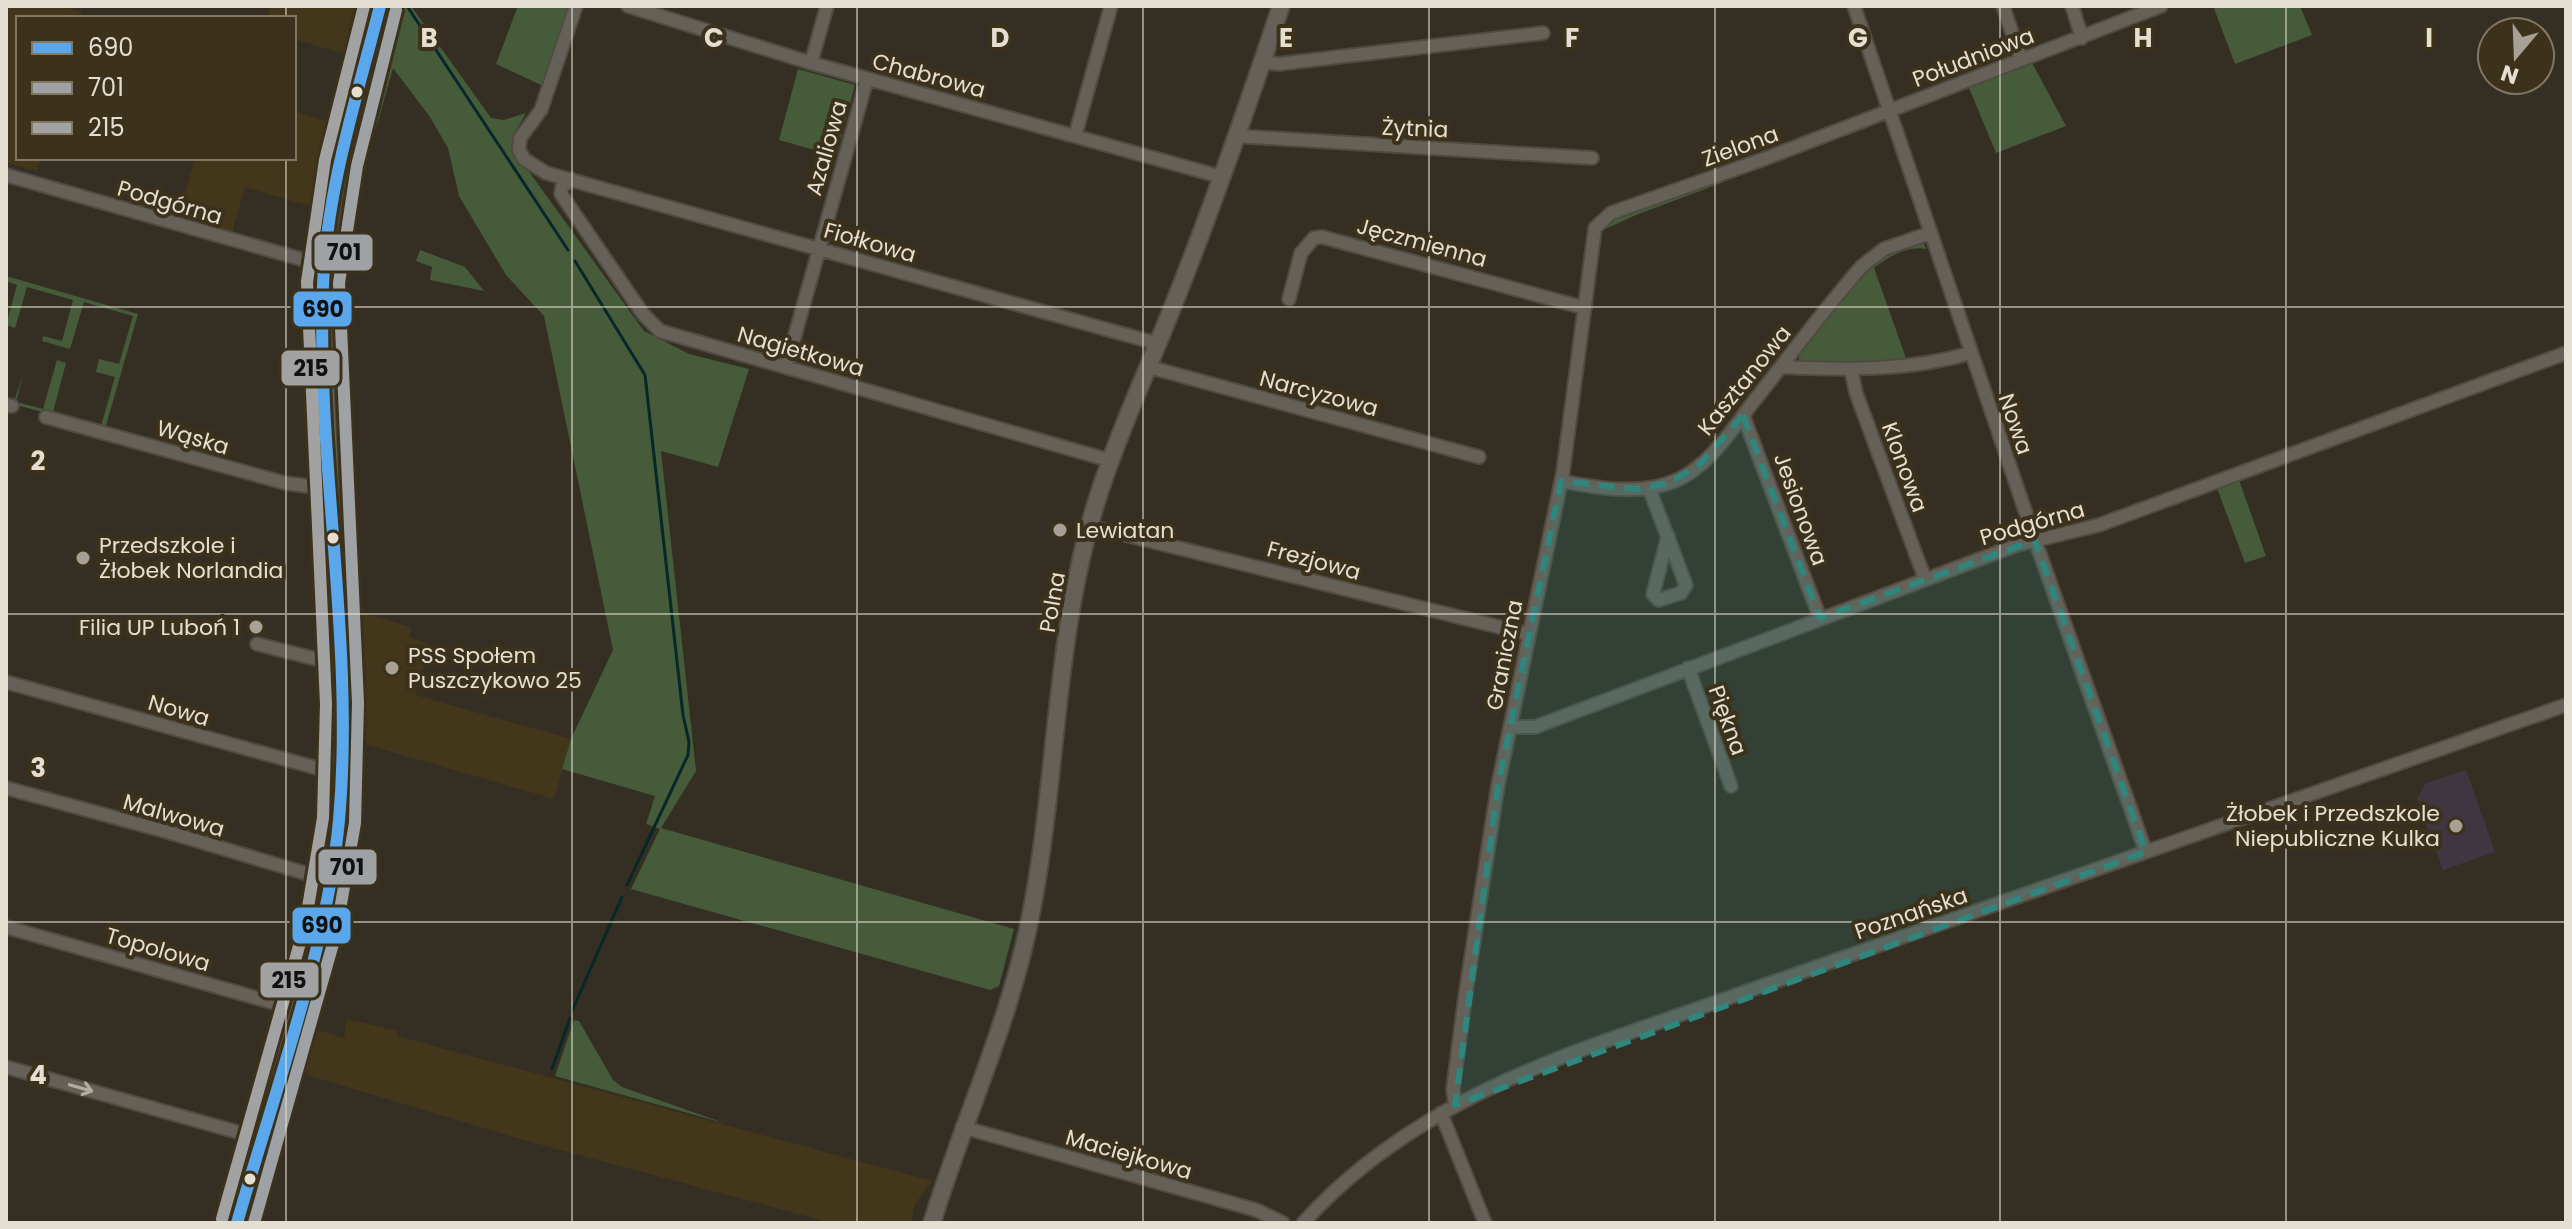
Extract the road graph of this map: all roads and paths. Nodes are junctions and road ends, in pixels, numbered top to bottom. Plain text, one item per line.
1 (380, 6) edge
2 (576, 6) edge
3 (628, 6) edge
4 (827, 6) edge
5 (1111, 6) edge
6 (1281, 6) edge
7 (1854, 6) edge
8 (2003, 6) edge
9 (2072, 6) edge
10 (2161, 6) edge
11 (1543, 33) dead end
12 (2082, 38) junction
13 (2021, 59) junction
14 (1262, 62) junction
15 (811, 63) junction
16 (867, 79) junction
17 (1889, 110) junction
18 (1075, 136) junction
19 (1237, 136) junction
20 (1592, 158) dead end
21 (6, 175) edge
22 (1222, 177) junction
23 (571, 179) junction
24 (1605, 217) joint
25 (1930, 233) junction
26 (819, 248) junction
27 (322, 265) junction
28 (1289, 299) dead end
29 (1585, 308) junction
30 (1159, 344) junction
31 (1971, 353) junction
32 (2566, 353) edge
33 (786, 367) junction
34 (1149, 367) junction
35 (1782, 367) junction
36 (1851, 369) junction
37 (1743, 415) junction
38 (46, 417) dead end
39 (1479, 457) dead end
40 (1112, 461) junction
41 (1561, 481) junction
42 (1649, 488) junction
43 (330, 489) junction
44 (1089, 526) junction
45 (1668, 536) junction
46 (2035, 540) junction
47 (1925, 579) junction
48 (1820, 618) junction
49 (1528, 634) junction
50 (257, 644) dead end
51 (340, 665) junction
52 (1688, 668) junction
53 (6, 682) edge
54 (2566, 705) edge
55 (1510, 727) junction
56 (342, 775) junction
57 (1731, 786) dead end
58 (6, 788) edge
59 (2146, 852) junction
60 (331, 881) junction
61 (6, 927) edge
62 (299, 1010) junction
63 (6, 1067) edge
64 (1455, 1105) junction
65 (1441, 1113) junction
66 (962, 1127) junction
67 (262, 1139) junction
68 (237, 1223) edge
69 (932, 1223) edge
70 (1283, 1223) edge
71 (1303, 1223) edge
72 (1485, 1223) edge

1 - 27 street
2 - 23 street, Fiołkowa
3 - 15 street, Chabrowa
4 - 15 street
5 - 18 street
6 - 14 street, Polna
7 - 17 street, Nowa
8 - 13 street
9 - 12 street
10 - 12 street, Południowa
11 - 14 street
12 - 13 street, Południowa
13 - 17 street, Południowa
14 - 19 street, Polna
15 - 16 street, Chabrowa
16 - 18 street, Chabrowa
16 - 26 street, Azaliowa
17 - 24 street, Zielona
17 - 25 street, Nowa
18 - 22 street, Chabrowa
19 - 20 street, Żytnia
19 - 22 street, Polna
21 - 27 street, Podgórna
22 - 30 street, Polna
23 - 26 street, Fiołkowa
23 - 33 street, Nagietkowa
24 - 29 street, Graniczna
25 - 31 street, Nowa
25 - 35 street, Kasztanowa
26 - 30 street, Fiołkowa
26 - 33 street, Azaliowa
27 - 43 street
28 - 29 street, Jęczmienna
29 - 41 street, Graniczna
30 - 34 street, Polna
31 - 36 street
31 - 46 street, Nowa
32 - 46 street, Podgórna
33 - 40 street, Nagietkowa
34 - 39 street, Narcyzowa
34 - 40 street, Polna
35 - 36 street
35 - 37 street, Kasztanowa
36 - 47 street, Klonowa
37 - 42 street, Kasztanowa
37 - 48 street, Jesionowa
38 - 43 street, Wąska
40 - 44 street, Polna
41 - 42 street, Kasztanowa
41 - 49 street, Graniczna
42 - 45 street
43 - 51 street
44 - 49 street, Frezjowa
44 - 66 street, Polna
45 - 45 street
46 - 47 street, Podgórna
46 - 59 street, Nowa
47 - 48 street, Podgórna
48 - 52 street, Podgórna
49 - 55 street, Graniczna
50 - 51 street
51 - 56 street
52 - 55 street, Podgórna
52 - 57 street, Piękna
53 - 56 street, Nowa
54 - 59 street, Poznańska
55 - 64 street, Graniczna
56 - 60 street
58 - 60 street, Malwowa
59 - 64 street, Poznańska
60 - 62 street
61 - 62 street, Topolowa
62 - 67 street
63 -> 67 street
64 - 65 street, Poznańska
65 - 71 street, Poznańska
65 - 72 street
66 - 69 street, Polna
66 - 70 street, Maciejkowa
67 - 68 street

